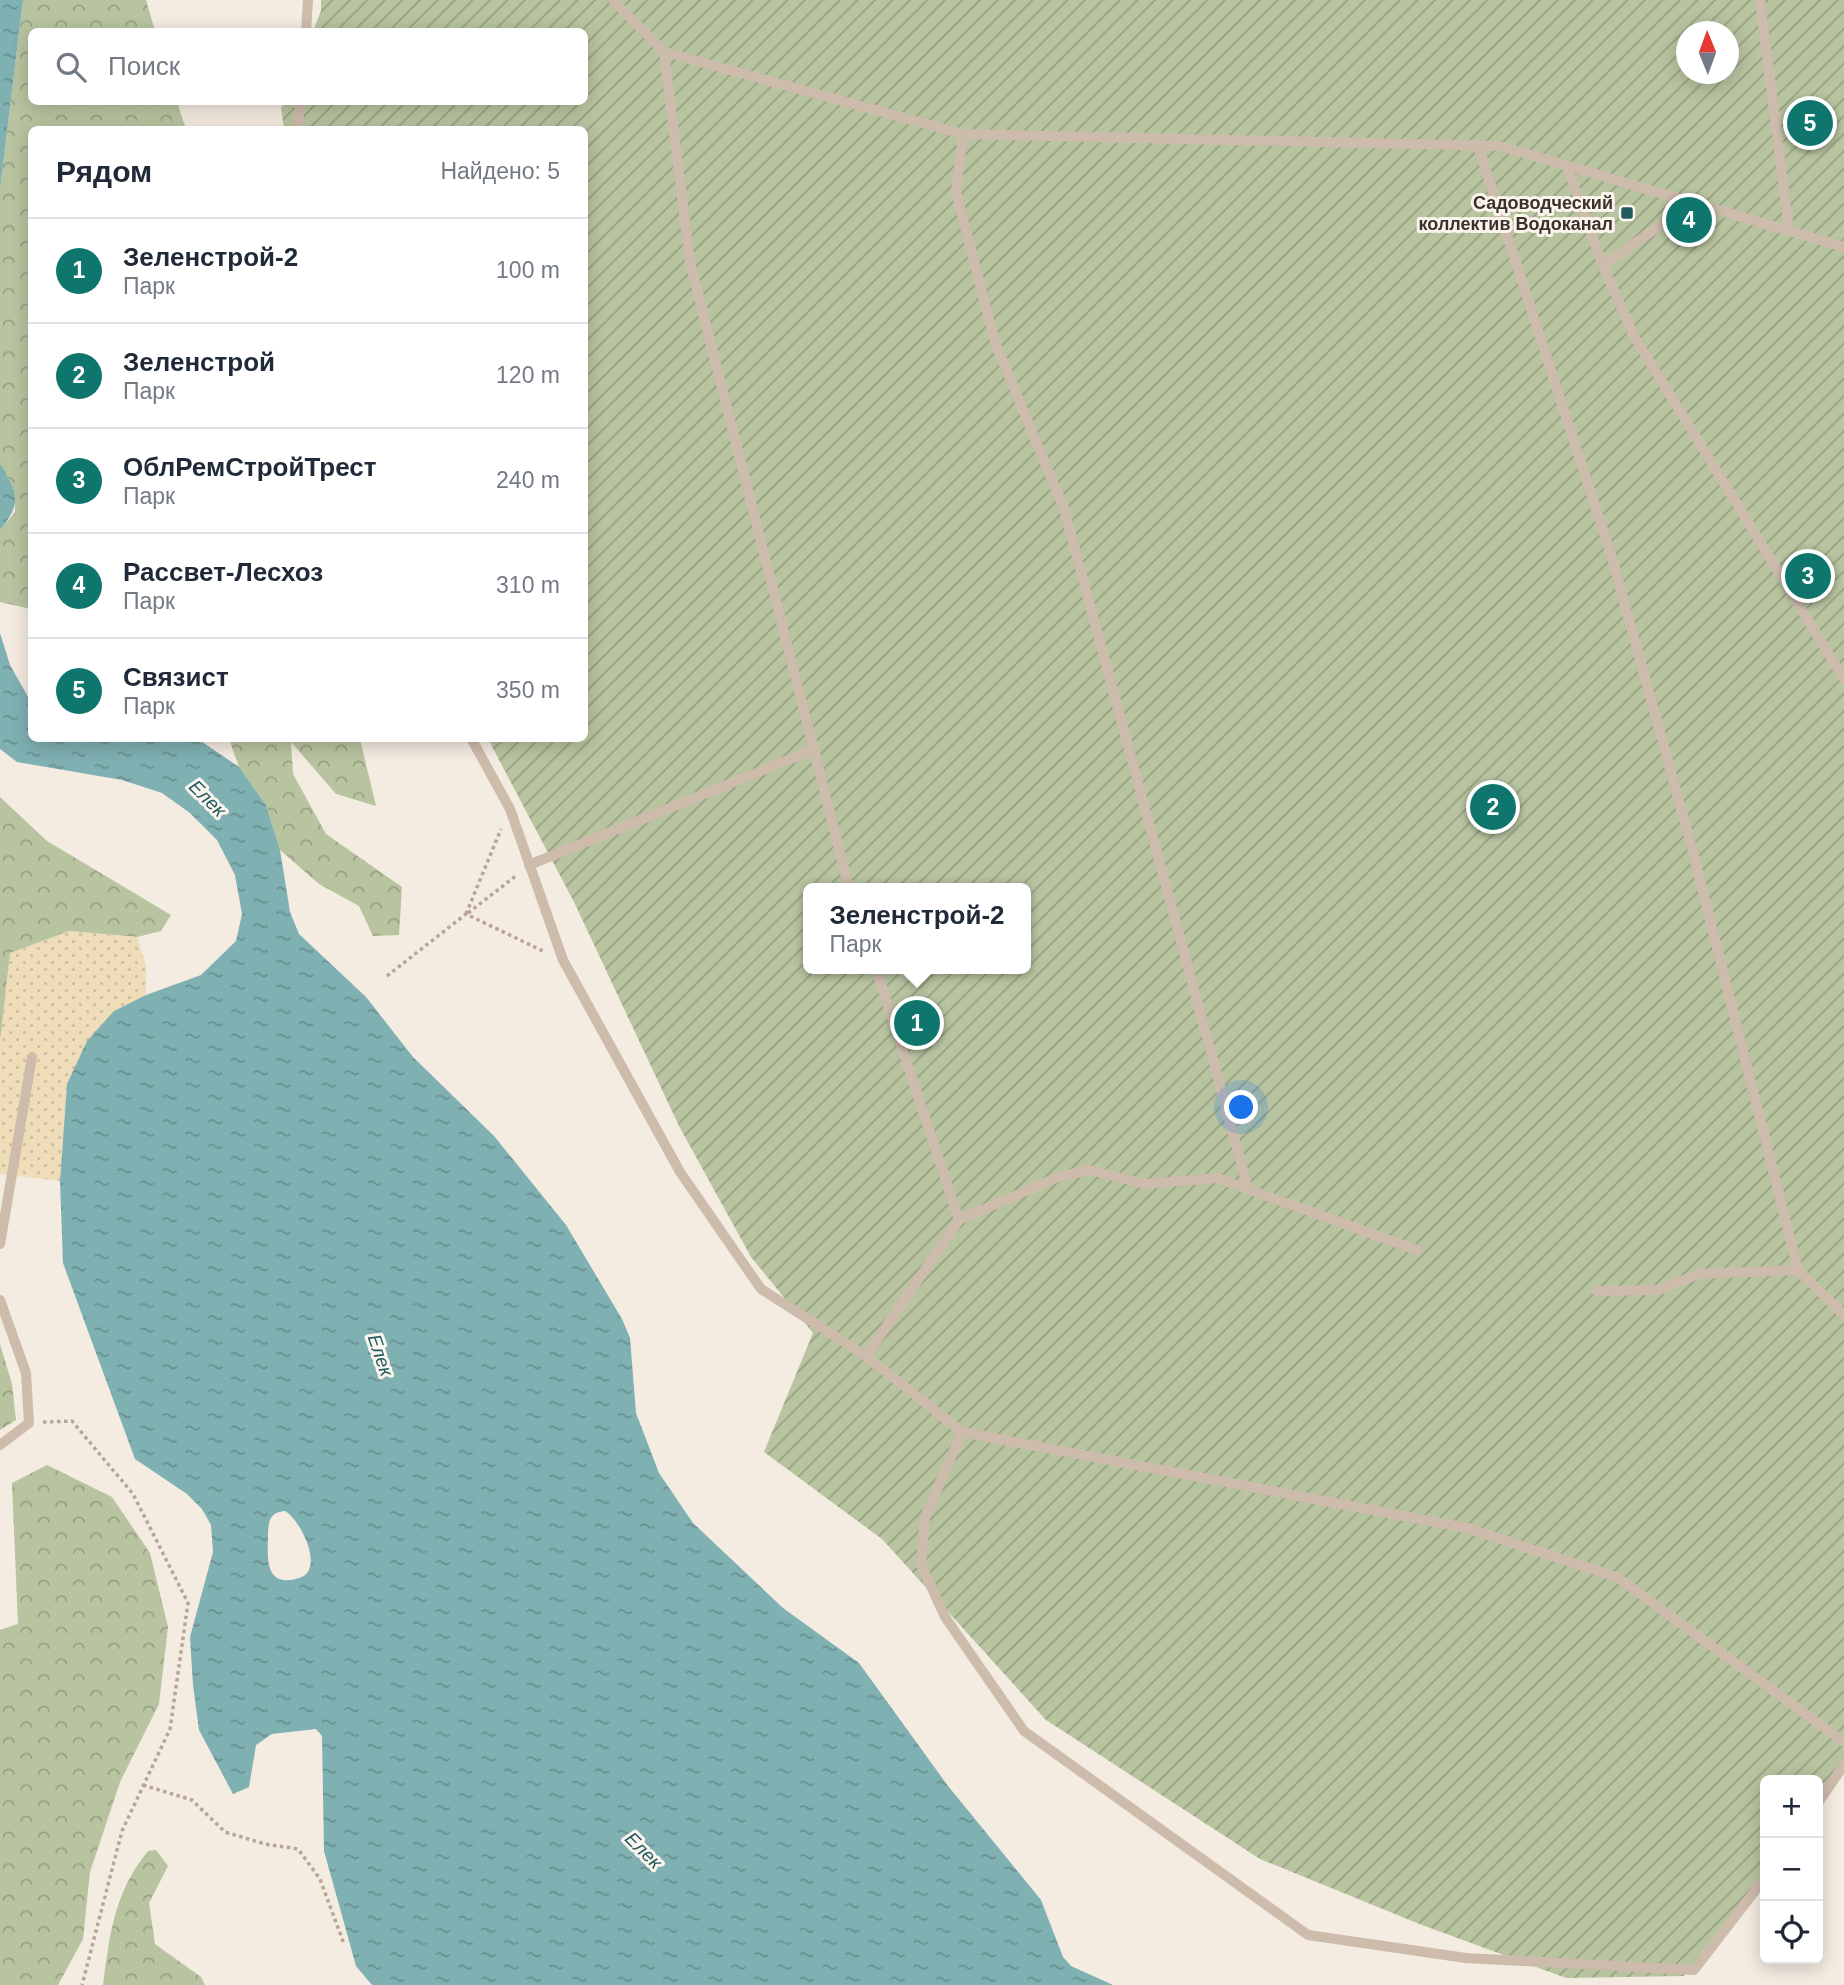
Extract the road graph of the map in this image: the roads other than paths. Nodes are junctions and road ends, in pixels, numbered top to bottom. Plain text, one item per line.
1 (308, 0) edge
2 (613, 0) edge
3 (1760, 0) edge
4 (306, 28) edge
5 (664, 52) junction
6 (300, 105) edge
7 (298, 126) edge
8 (963, 134) junction
9 (1478, 146) junction
10 (1567, 166) junction
11 (1693, 202) junction
12 (1789, 230) junction
13 (1844, 247) edge
14 (1603, 267) junction
15 (1844, 679) edge
16 (473, 742) edge
17 (813, 750) junction
18 (529, 865) junction
19 (848, 883) edge
20 (878, 974) edge
21 (32, 1057) dead end
22 (1248, 1189) junction
23 (959, 1220) junction
24 (0, 1244) edge
25 (1417, 1250) dead end
26 (1798, 1270) junction
27 (1596, 1292) dead end
28 (0, 1300) edge
29 (1844, 1315) edge
30 (866, 1356) junction
31 (962, 1432) junction
32 (0, 1445) edge
33 (1844, 1742) edge
34 (1844, 1765) edge
35 (1823, 1796) edge
36 (1760, 1884) edge

1 - 4 lane
2 - 5 lane
3 - 12 lane
5 - 8 lane
5 - 17 lane
6 - 7 lane
8 - 9 lane
8 - 22 lane
9 - 10 lane
9 - 26 lane
10 - 11 lane
10 - 14 lane
11 - 12 lane
11 - 14 lane
12 - 13 lane
14 - 15 lane
16 - 18 lane
17 - 18 lane
17 - 19 lane
18 - 30 lane
20 - 23 lane
21 - 24 lane
22 - 23 lane
22 - 25 lane
23 - 30 lane
26 - 27 lane
26 - 29 lane
28 - 32 lane
30 - 31 lane
31 - 33 lane
31 - 36 lane
34 - 35 lane

